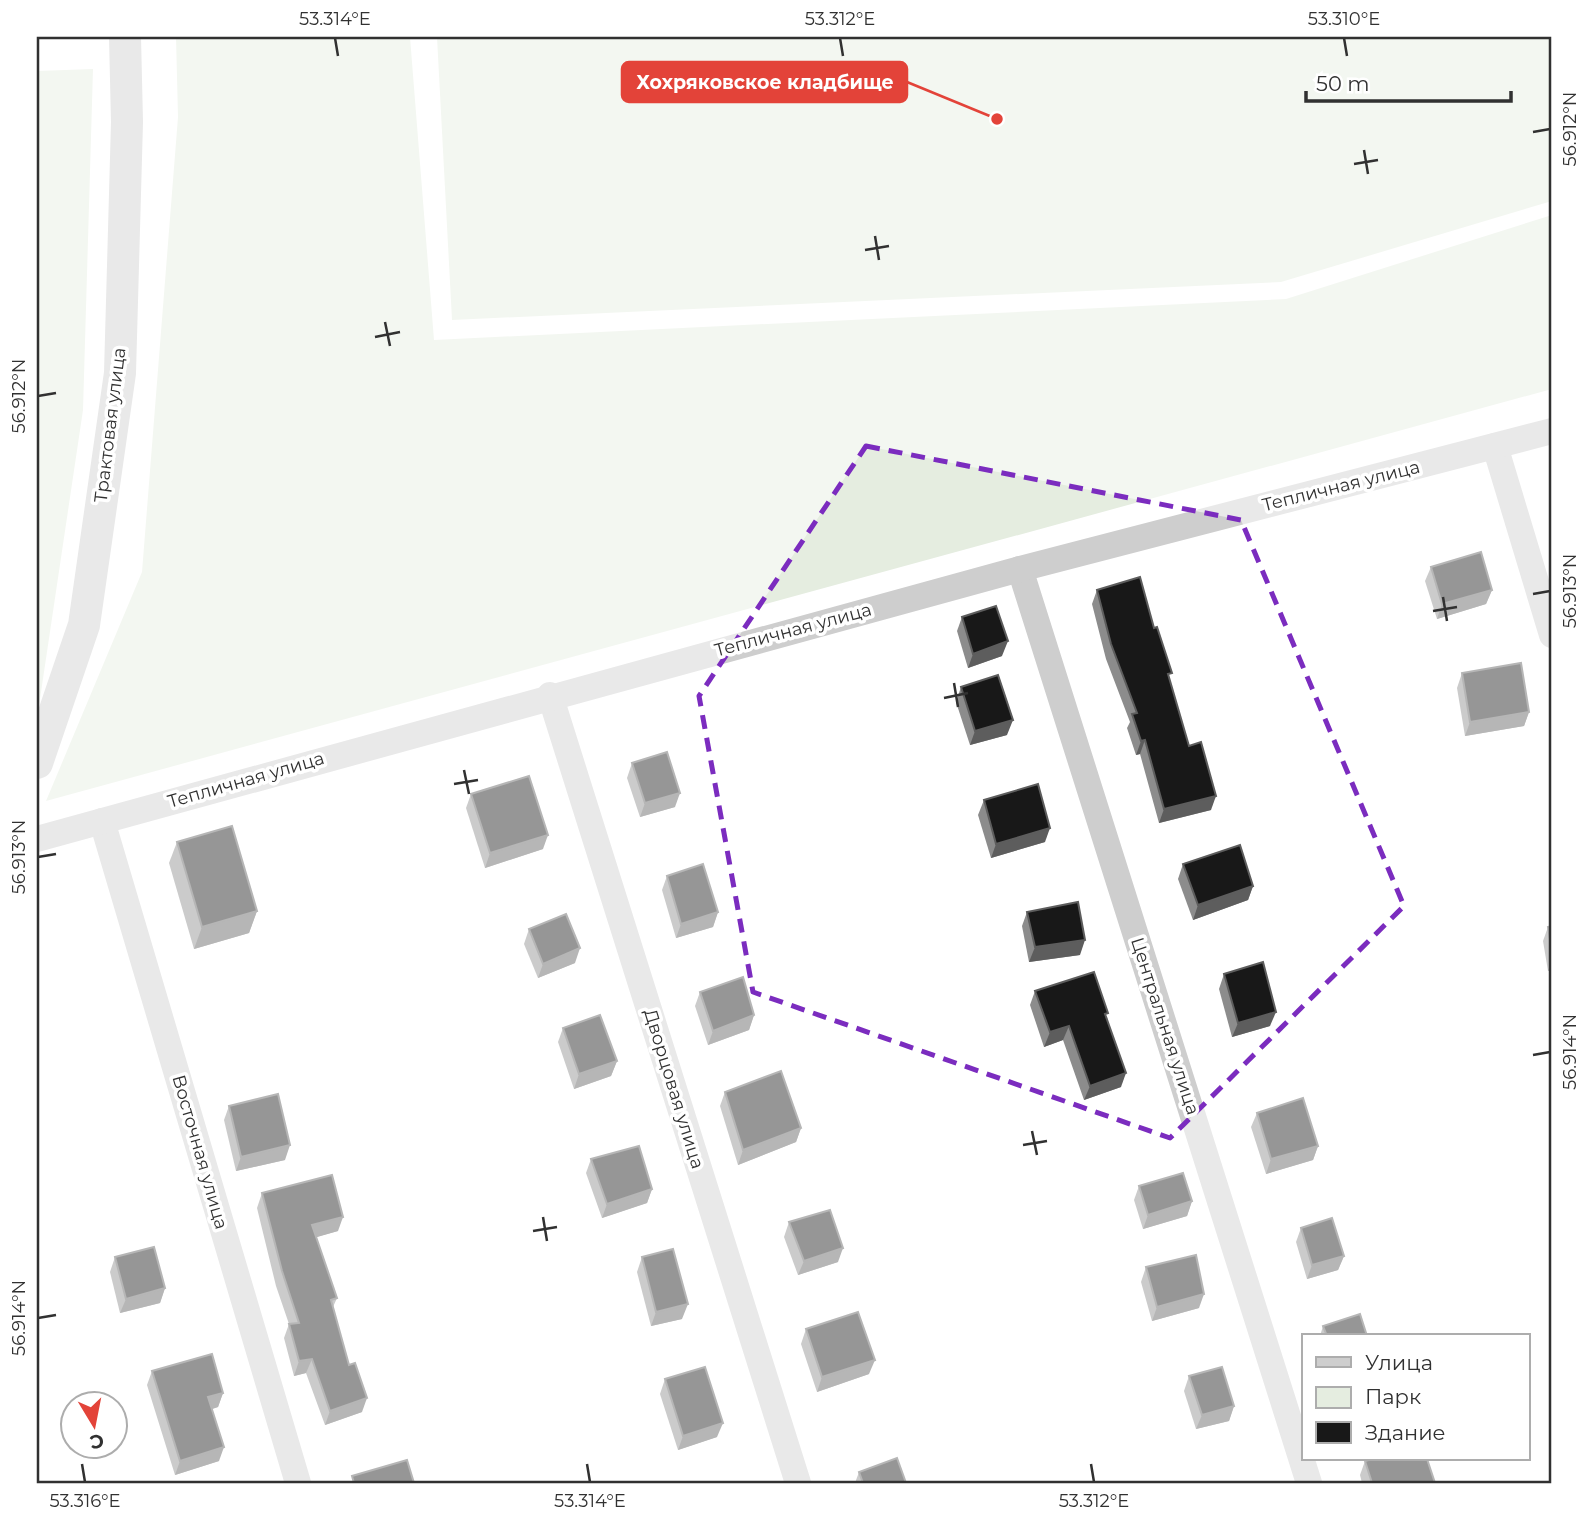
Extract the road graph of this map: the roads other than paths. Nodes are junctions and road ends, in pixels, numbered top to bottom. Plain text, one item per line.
1 (125, 37) edge
2 (1552, 431) edge
3 (1494, 446) junction
4 (1020, 569) junction
5 (1552, 635) edge
6 (550, 695) junction
7 (37, 763) edge
8 (102, 821) junction
9 (37, 839) edge
10 (298, 1483) edge
11 (798, 1483) edge
12 (1309, 1483) edge

1 - 7 street, Трактовая улица
2 - 3 street, Тепличная улица
3 - 4 street, Тепличная улица
3 - 5 street
4 - 6 street, Тепличная улица
4 - 12 street, Центральная улица
6 - 8 street, Тепличная улица
6 - 11 street, Дворцовая улица
8 - 9 street, Тепличная улица
8 - 10 street, Восточная улица

